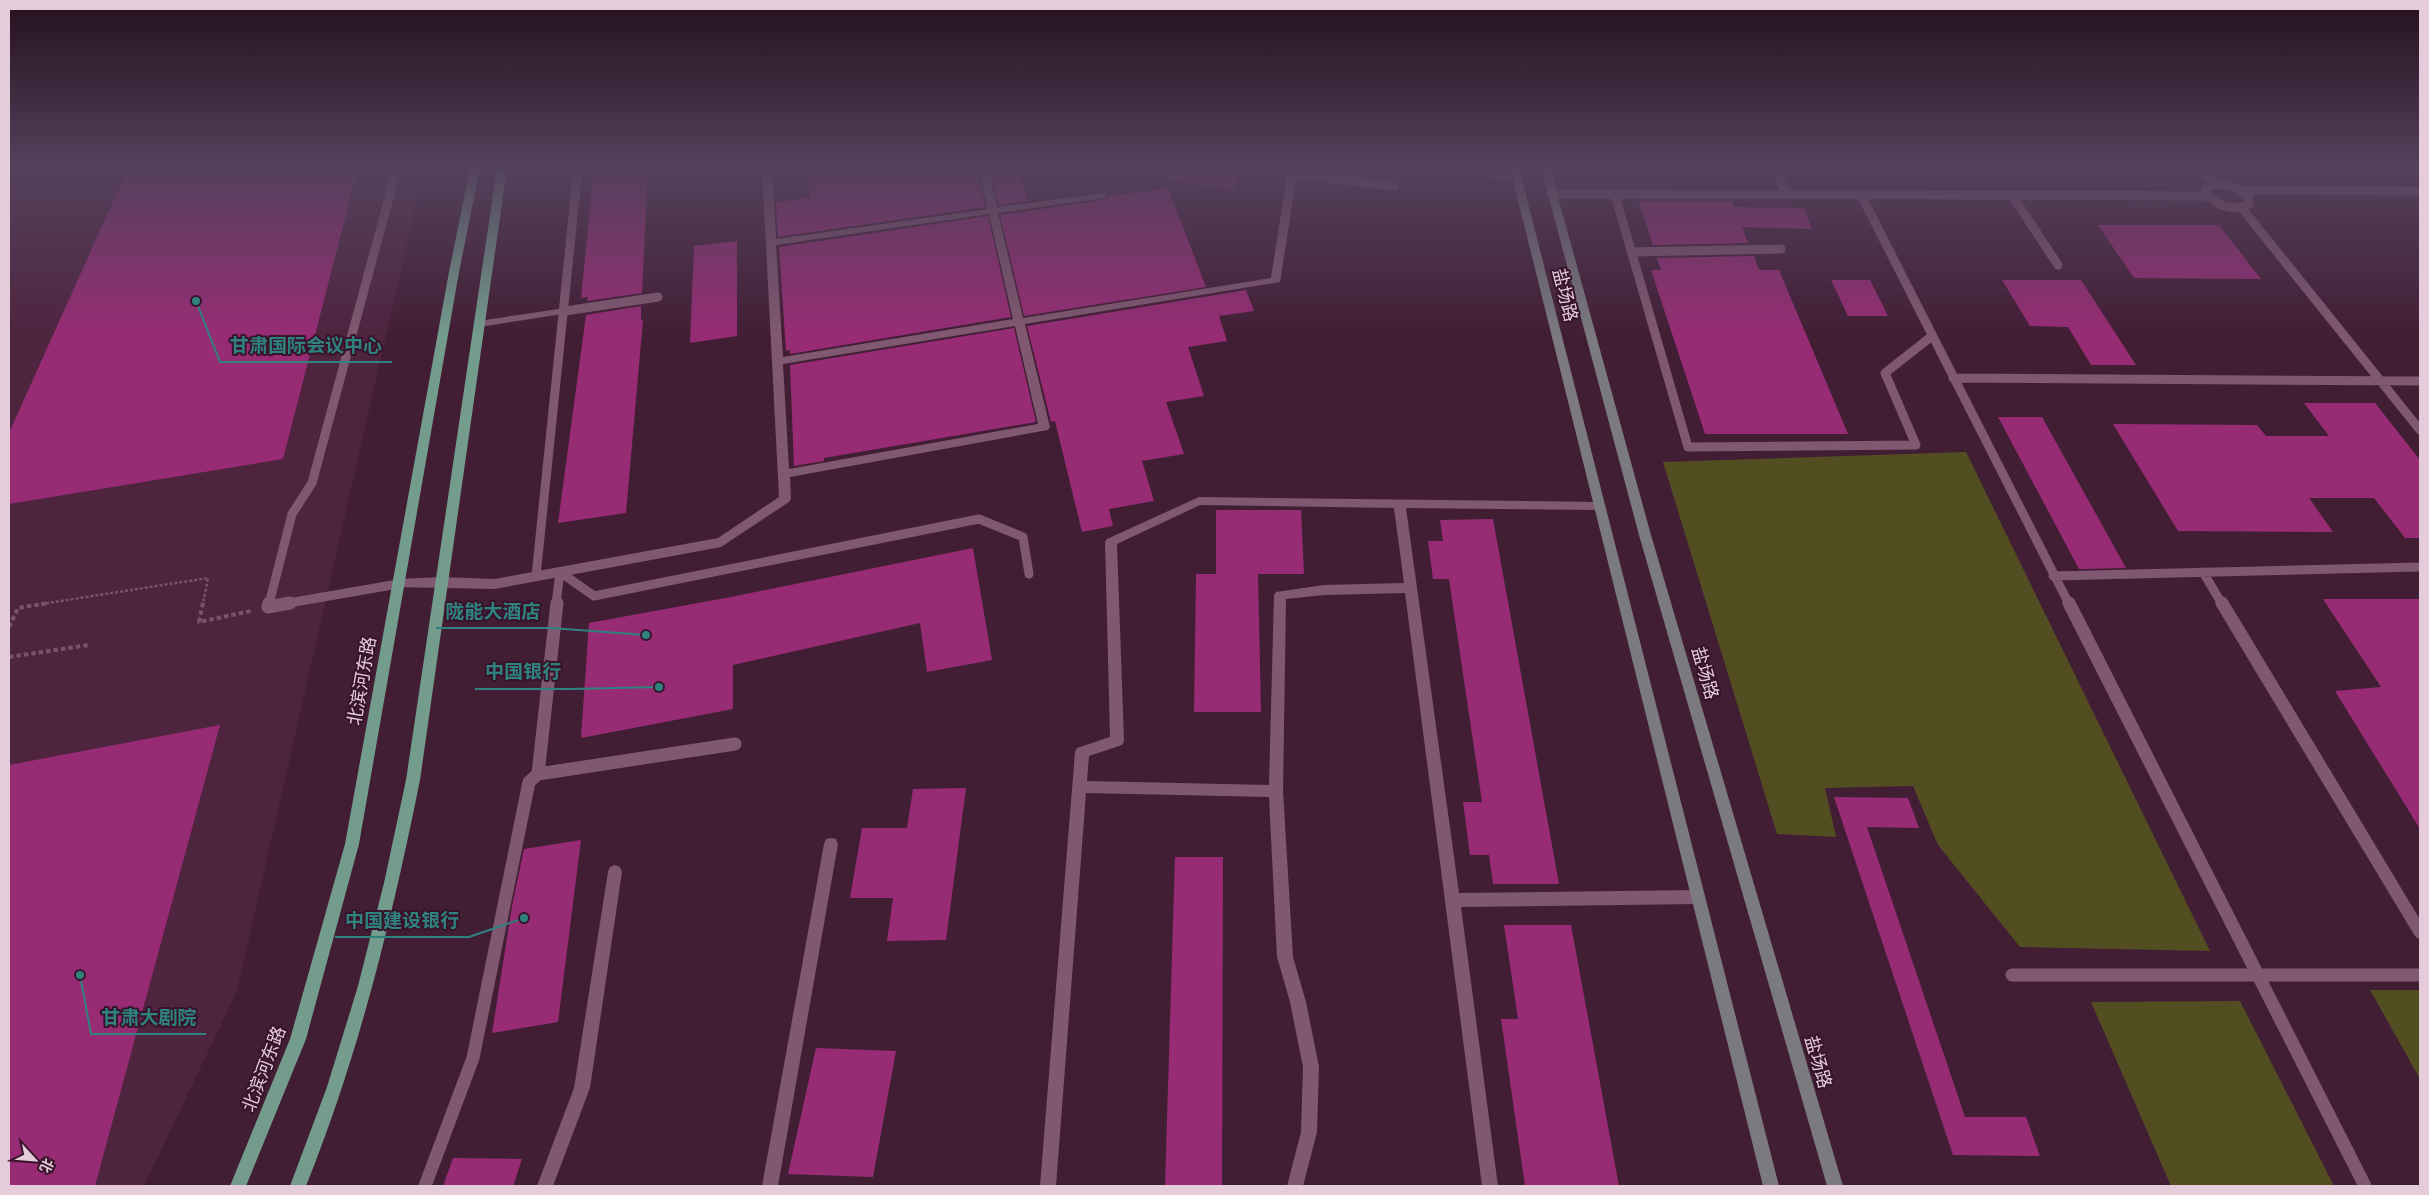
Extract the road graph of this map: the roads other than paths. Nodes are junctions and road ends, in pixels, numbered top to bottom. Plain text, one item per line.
1 (382, 224) edge
2 (465, 224) edge
3 (494, 224) edge
4 (573, 224) edge
5 (771, 224) edge
6 (905, 224) edge
7 (996, 224) edge
8 (1284, 224) edge
9 (1528, 224) edge
10 (1560, 224) edge
11 (1624, 224) edge
12 (1875, 224) edge
13 (2031, 224) edge
14 (2253, 224) edge
15 (772, 243) junction
16 (1781, 249) dead end
17 (1631, 252) junction
18 (2058, 265) dead end
19 (658, 297) dead end
20 (565, 311) junction
21 (1019, 322) junction
22 (479, 324) junction
23 (1932, 336) junction
24 (778, 361) junction
25 (1953, 378) junction
26 (2380, 381) junction
27 (2420, 381) edge
28 (2420, 430) edge
29 (783, 474) junction
30 (1400, 503) junction
31 (1599, 506) junction
32 (2420, 567) edge
33 (560, 572) junction
34 (2203, 572) junction
35 (1029, 574) dead end
36 (536, 576) junction
37 (2053, 576) junction
38 (442, 582) junction
39 (398, 584) junction
40 (1411, 588) junction
41 (735, 744) dead end
42 (538, 774) junction
43 (1080, 787) junction
44 (1276, 791) junction
45 (831, 844) dead end
46 (615, 872) dead end
47 (1698, 897) junction
48 (1452, 900) junction
49 (2420, 932) edge
50 (2012, 975) dead end
51 (2256, 975) junction
52 (2420, 975) edge
53 (238, 1186) edge
54 (298, 1186) edge
55 (425, 1186) edge
56 (545, 1186) edge
57 (770, 1186) edge
58 (1048, 1186) edge
59 (1295, 1186) edge
60 (1490, 1186) edge
61 (1771, 1186) edge
62 (1835, 1186) edge
63 (2365, 1186) edge

1 - 39 lane
2 - 39 main road, 北滨河东路
3 - 22 main road
4 - 20 lane
5 - 15 street
6 - 15 street
7 - 21 street
8 - 21 street
9 - 31 main road, 盐场路
10 - 62 main road, 盐场路
11 - 17 lane
12 - 23 lane
13 - 18 lane
14 - 26 lane
15 - 24 street
16 - 17 lane
17 - 23 lane
19 - 20 lane
20 - 22 street
20 - 36 lane
21 - 24 street
21 - 29 street
22 - 38 main road
23 - 25 lane
24 - 29 street
25 - 26 lane
25 - 37 lane
26 - 27 lane
26 - 28 lane
29 - 33 street
30 - 31 street
30 - 40 street
30 - 43 street
31 - 47 main road, 盐场路
32 - 34 lane
33 - 35 lane
33 - 36 street
33 - 42 lane
34 - 37 lane
34 - 49 lane
36 - 38 street
37 - 51 lane
38 - 39 street
38 - 54 main road
39 - 53 main road, 北滨河东路
40 - 44 street
40 - 48 street
41 - 42 lane
42 - 55 lane
43 - 44 street
43 - 58 street
44 - 59 street
45 - 57 street
46 - 56 street
47 - 48 street
47 - 61 main road, 盐场路
48 - 60 street
50 - 51 lane
51 - 52 lane
51 - 63 lane

